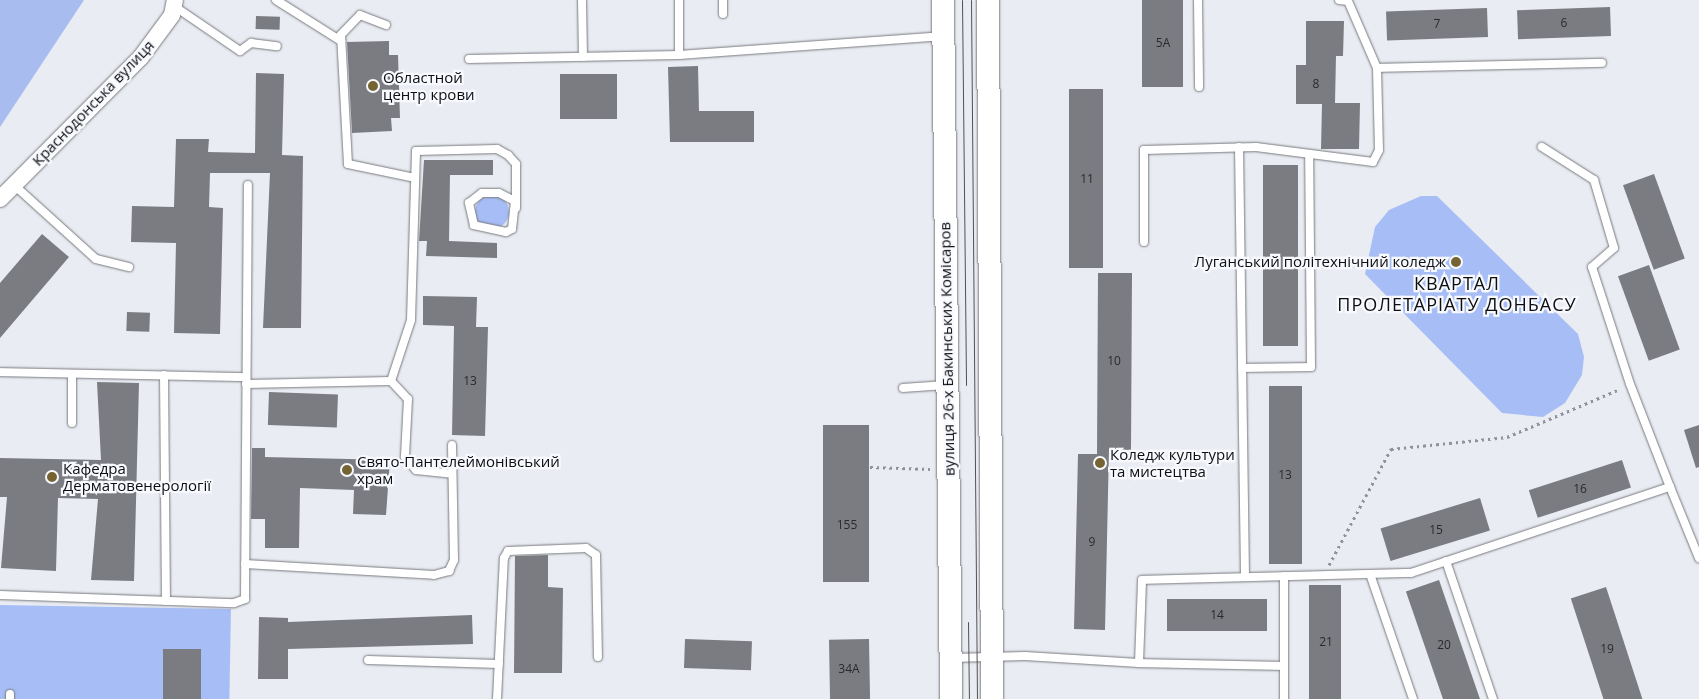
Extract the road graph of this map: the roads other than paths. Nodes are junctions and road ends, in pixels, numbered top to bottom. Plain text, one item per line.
1 (276, 0) edge
2 (582, 0) edge
3 (678, 0) edge
4 (723, 0) edge
5 (943, 0) edge
6 (988, 0) edge
7 (1198, 0) edge
8 (1339, 0) edge
9 (175, 3) edge
10 (723, 14) dead end
11 (386, 25) dead end
12 (943, 36) junction
13 (341, 41) junction
14 (277, 46) dead end
15 (679, 55) junction
16 (582, 57) junction
17 (469, 59) dead end
18 (1602, 64) dead end
19 (1377, 68) junction
20 (1199, 87) dead end
21 (1239, 147) junction
22 (1542, 147) dead end
23 (1308, 155) junction
24 (415, 178) junction
25 (14, 185) junction
26 (248, 185) dead end
27 (0, 199) edge
28 (516, 208) junction
29 (1144, 242) dead end
30 (129, 268) dead end
31 (1242, 368) junction
32 (0, 372) edge
33 (72, 374) junction
34 (164, 375) junction
35 (246, 380) junction
36 (391, 381) junction
37 (947, 385) junction
38 (903, 388) dead end
39 (72, 424) dead end
40 (452, 445) dead end
41 (452, 474) junction
42 (1670, 487) junction
43 (1699, 558) edge
44 (1446, 561) junction
45 (245, 564) junction
46 (1370, 574) junction
47 (1284, 576) junction
48 (1245, 577) junction
49 (0, 595) edge
50 (166, 601) junction
51 (598, 657) dead end
52 (992, 657) junction
53 (950, 658) junction
54 (368, 660) dead end
55 (1139, 663) junction
56 (499, 664) junction
57 (1282, 666) junction
58 (497, 699) edge
59 (951, 699) edge
60 (992, 699) edge
61 (1284, 699) edge
62 (1413, 699) edge
63 (1493, 699) edge

1 - 13 lane
2 - 16 lane
3 - 15 lane
4 - 10 lane
5 - 12 street, вулиця 26-х Бакинських Комісаров
6 - 52 street
7 - 20 lane
8 - 19 lane
9 - 14 lane
9 - 25 street, Краснодонська вулиця
11 - 13 lane
12 - 15 lane
12 - 37 street, вулиця 26-х Бакинських Комісаров
13 - 24 lane
15 - 16 lane
16 - 17 lane
18 - 19 lane
19 - 23 lane
21 - 23 lane
21 - 29 lane
21 - 31 lane
22 - 42 lane
23 - 31 lane
24 - 28 lane
24 - 36 lane
25 - 27 street, Краснодонська вулиця
25 - 30 lane
26 - 35 lane
28 - 28 lane
31 - 48 lane
32 - 33 lane
33 - 34 lane
33 - 39 lane
34 - 35 lane
34 - 50 lane
35 - 36 lane
35 - 45 lane
36 - 41 lane
37 - 38 lane
37 - 53 street, вулиця 26-х Бакинських Комісаров
40 - 41 lane
41 - 45 lane
42 - 43 lane
42 - 44 lane
44 - 46 lane
44 - 63 lane
45 - 50 lane
46 - 47 lane
46 - 62 lane
47 - 48 lane
47 - 57 lane
48 - 55 lane
49 - 50 lane
51 - 56 lane
52 - 53 lane
52 - 55 lane
52 - 60 street
53 - 59 street, вулиця 26-х Бакинських Комісаров
54 - 56 lane
55 - 57 lane
56 - 58 lane
57 - 61 lane

